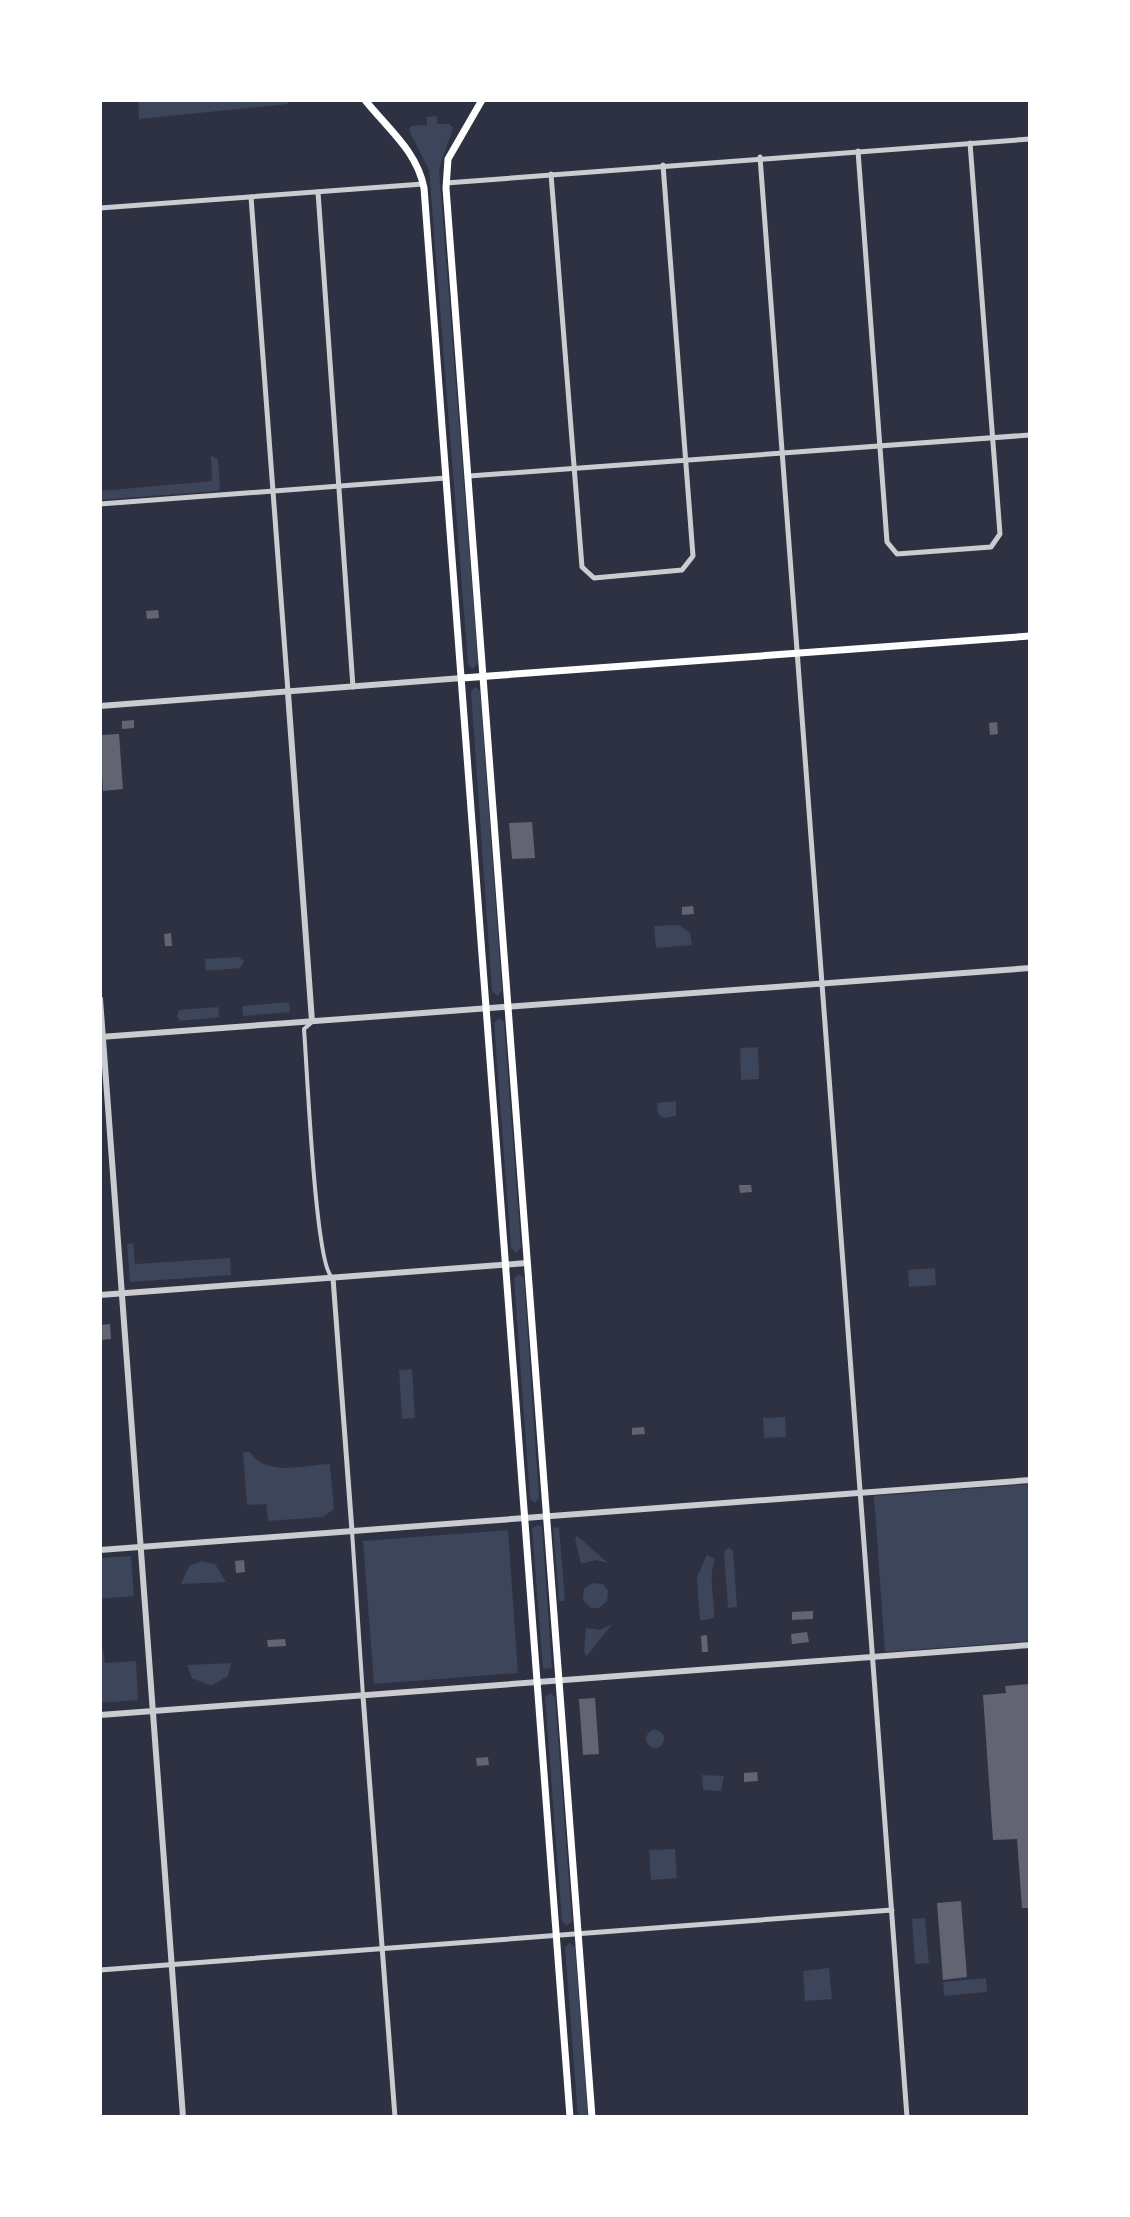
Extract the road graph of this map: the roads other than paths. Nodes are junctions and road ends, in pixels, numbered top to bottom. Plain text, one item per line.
1 (365, 100) edge
2 (482, 100) edge
3 (1030, 139) edge
4 (970, 143) junction
5 (858, 151) junction
6 (760, 157) junction
7 (663, 165) junction
8 (551, 174) junction
9 (446, 183) junction
10 (423, 184) junction
11 (318, 192) junction
12 (251, 197) junction
13 (100, 208) edge
14 (1030, 435) edge
15 (993, 438) junction
16 (879, 447) junction
17 (782, 454) junction
18 (686, 461) junction
19 (574, 469) junction
20 (469, 476) junction
21 (447, 478) junction
22 (339, 486) junction
23 (273, 491) junction
24 (100, 504) edge
25 (1030, 636) edge
26 (800, 653) junction
27 (483, 677) junction
28 (462, 678) junction
29 (353, 687) junction
30 (288, 693) junction
31 (100, 706) edge
32 (1030, 968) edge
33 (824, 983) junction
34 (100, 999) edge
35 (508, 1007) junction
36 (487, 1008) junction
37 (312, 1021) junction
38 (101, 1037) edge
39 (527, 1263) junction
40 (506, 1265) junction
41 (333, 1278) junction
42 (122, 1293) junction
43 (100, 1295) edge
44 (1030, 1480) edge
45 (861, 1492) junction
46 (547, 1516) junction
47 (525, 1518) junction
48 (352, 1531) junction
49 (140, 1547) junction
50 (100, 1550) edge
51 (1030, 1645) edge
52 (873, 1657) junction
53 (559, 1682) junction
54 (537, 1683) junction
55 (363, 1696) junction
56 (153, 1711) junction
57 (100, 1715) edge
58 (892, 1910) junction
59 (578, 1934) junction
60 (557, 1935) junction
61 (382, 1949) junction
62 (172, 1964) junction
63 (100, 1970) edge
64 (183, 2117) edge
65 (395, 2117) edge
66 (570, 2117) edge
67 (592, 2117) edge
68 (907, 2117) edge

1 - 10 main road
2 - 9 main road
3 - 4 street
4 - 5 street
4 - 15 street
5 - 6 street
5 - 16 street
6 - 7 street
6 - 17 street
7 - 8 street
7 - 18 street
8 - 9 street
8 - 19 street
9 - 20 main road
10 - 11 street
10 - 21 main road
11 - 12 street
11 - 22 street
12 - 13 street
12 - 23 street
14 - 15 street
15 - 16 street
15 - 16 street
16 - 17 street
17 - 18 street
17 - 26 street
18 - 19 street
18 - 19 street
19 - 20 street
20 - 27 main road
21 - 22 street
21 - 28 main road
22 - 23 street
22 - 29 street
23 - 24 street
23 - 30 street
25 - 26 main road
26 - 27 main road
26 - 33 street
27 - 28 main road
27 - 35 main road
28 - 29 street
28 - 36 main road
29 - 30 street
30 - 31 street
30 - 37 street
32 - 33 street
33 - 35 street
33 - 45 street
34 - 38 street
35 - 36 street
35 - 39 main road
36 - 37 street
36 - 40 main road
37 - 38 street
37 - 41 street
38 - 42 street
39 - 40 street
39 - 46 main road
40 - 41 street
40 - 47 main road
41 - 42 street
41 - 48 street
42 - 43 street
42 - 49 street
44 - 45 street
45 - 46 street
45 - 52 street
46 - 47 street
46 - 53 main road
47 - 48 street
47 - 54 main road
48 - 49 street
48 - 55 street
49 - 50 street
49 - 56 street
51 - 52 street
52 - 53 street
52 - 58 street
53 - 54 street
53 - 59 main road
54 - 55 street
54 - 60 main road
55 - 56 street
55 - 61 street
56 - 57 street
56 - 62 street
58 - 59 street
58 - 68 street
59 - 60 street
59 - 67 main road
60 - 61 street
60 - 66 main road
61 - 62 street
61 - 65 street
62 - 63 street
62 - 64 street

